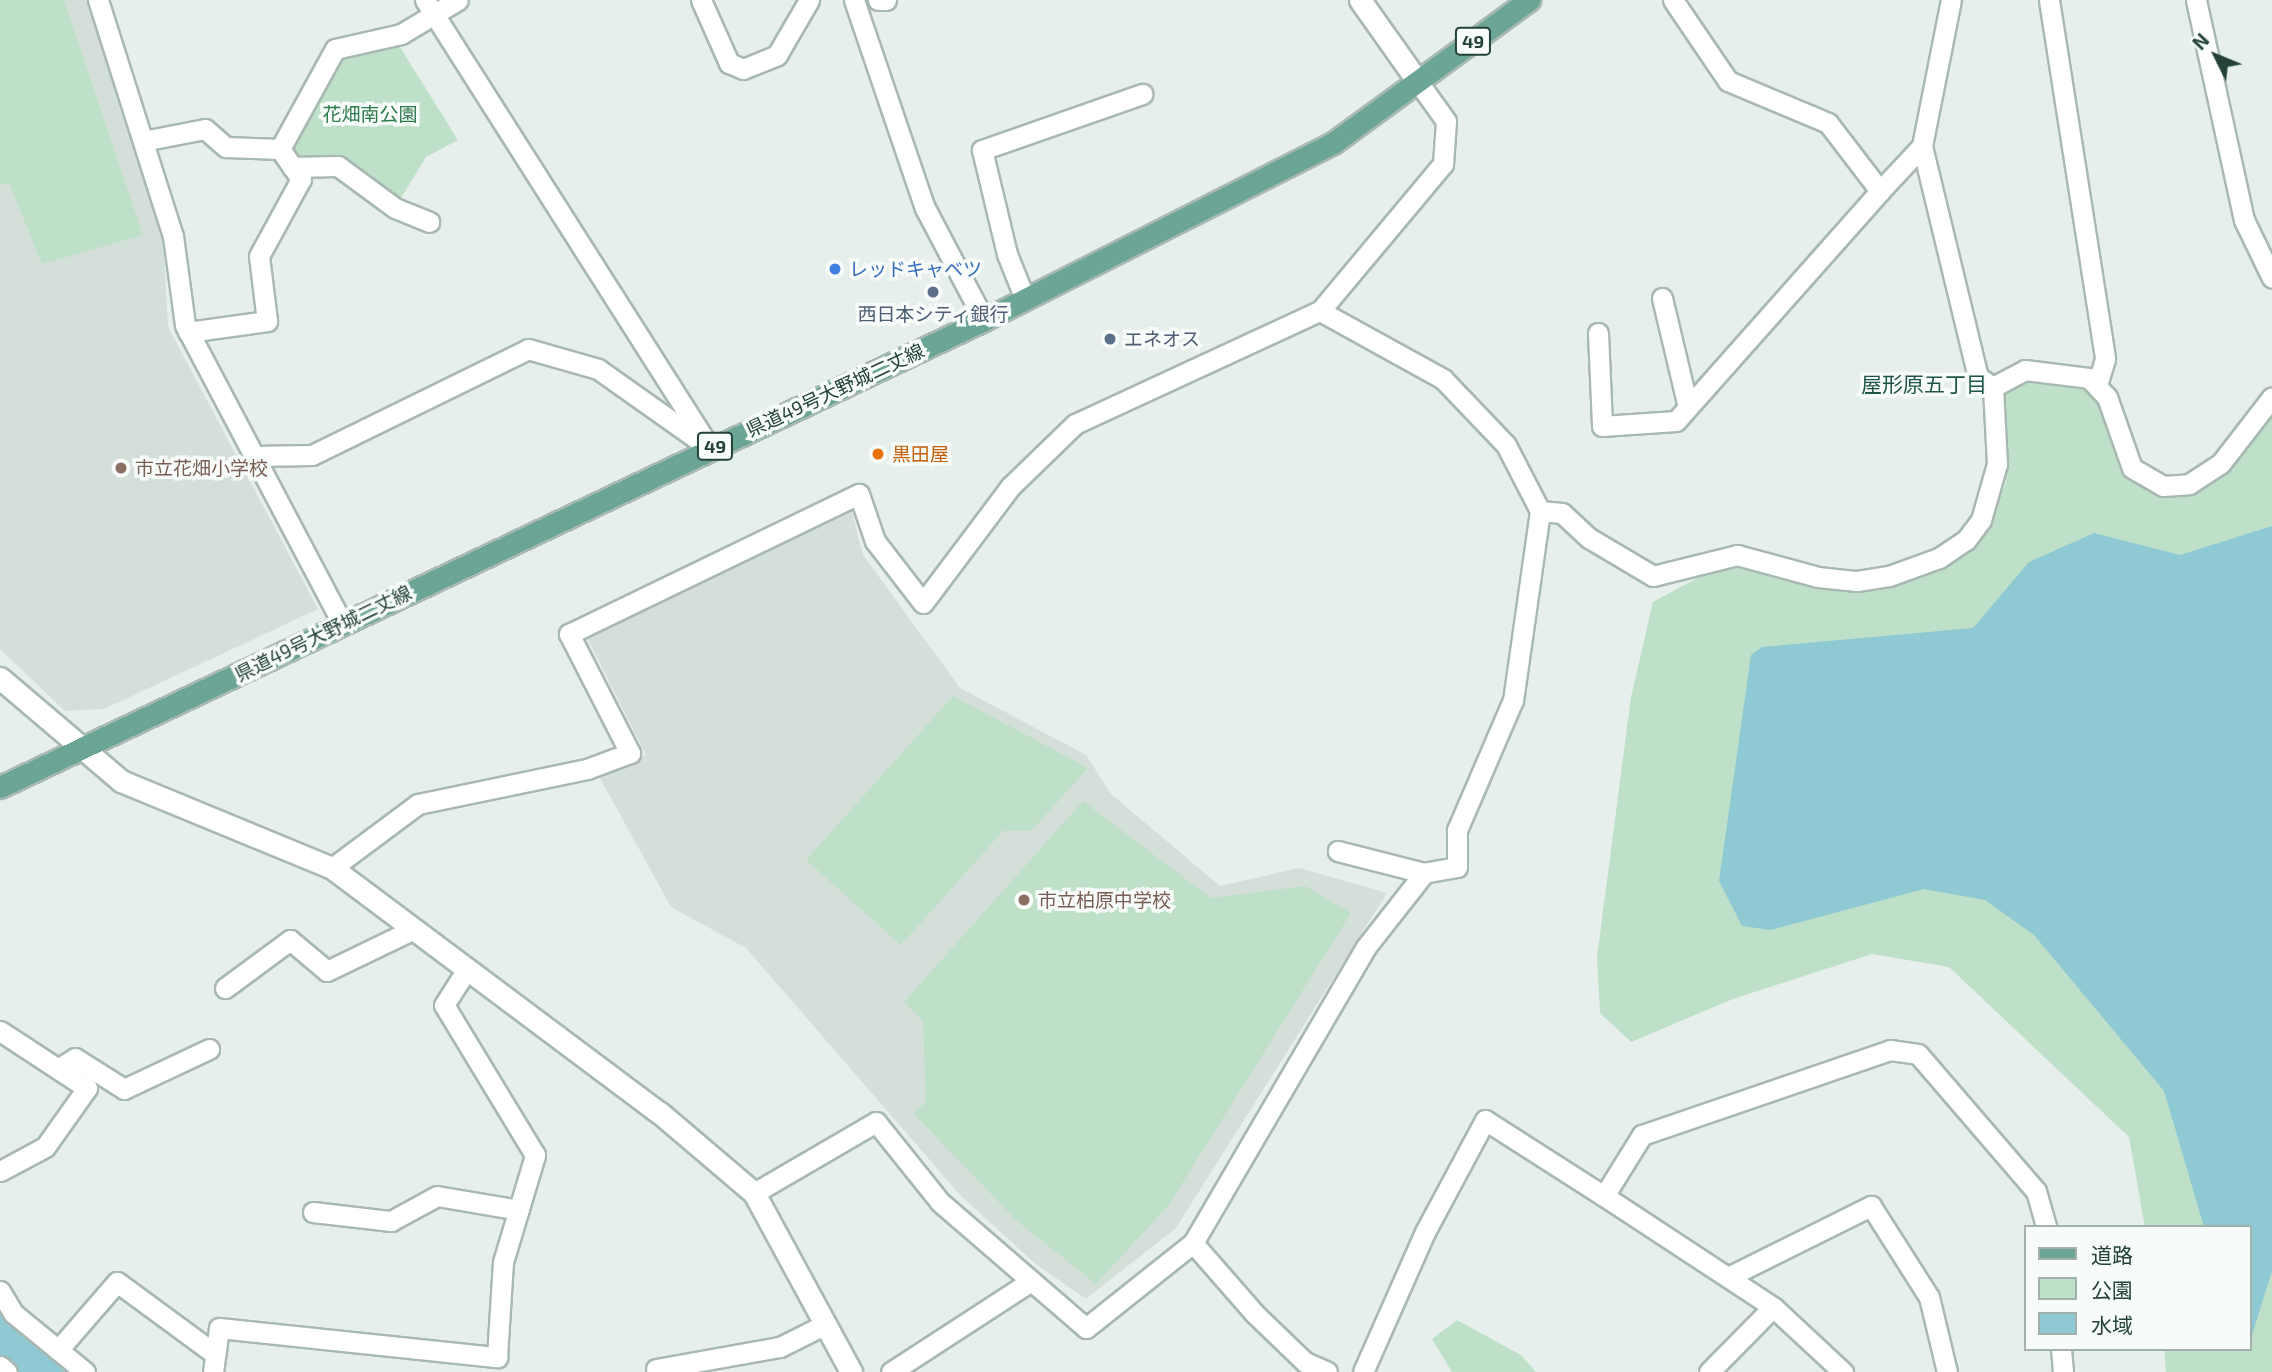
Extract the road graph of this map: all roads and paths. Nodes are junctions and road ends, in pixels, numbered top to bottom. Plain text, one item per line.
1 (99, 0) edge
2 (458, 0) edge
3 (701, 0) edge
4 (809, 0) edge
5 (854, 0) edge
6 (878, 0) edge
7 (886, 0) edge
8 (1360, 0) edge
9 (1529, 0) edge
10 (1673, 0) edge
11 (1951, 0) edge
12 (2049, 0) edge
13 (2196, 0) edge
14 (430, 7) edge
15 (1418, 82) junction
16 (1142, 94) dead end
17 (143, 141) junction
18 (1922, 146) junction
19 (280, 149) junction
20 (292, 167) junction
21 (1880, 191) junction
22 (429, 222) dead end
23 (2272, 278) edge
24 (1662, 298) dead end
25 (1025, 299) junction
26 (1320, 311) junction
27 (984, 320) junction
28 (188, 332) junction
29 (1598, 333) dead end
30 (2097, 386) junction
31 (1993, 387) junction
32 (2272, 397) edge
33 (1688, 407) junction
34 (710, 448) junction
35 (254, 456) junction
36 (1540, 511) junction
37 (342, 623) junction
38 (0, 678) edge
39 (82, 749) junction
40 (0, 787) edge
41 (1338, 851) dead end
42 (332, 868) junction
43 (1423, 873) junction
44 (412, 930) junction
45 (467, 969) junction
46 (225, 988) dead end
47 (0, 1031) edge
48 (209, 1049) dead end
49 (58, 1069) junction
50 (0, 1171) edge
51 (754, 1193) junction
52 (1604, 1196) junction
53 (519, 1210) junction
54 (313, 1212) dead end
55 (2045, 1225) edge
56 (1193, 1243) junction
57 (1728, 1277) junction
58 (1031, 1280) junction
59 (0, 1291) edge
60 (1773, 1307) junction
61 (824, 1325) junction
62 (58, 1350) junction
63 (2061, 1351) edge
64 (214, 1363) edge
65 (0, 1366) edge
66 (656, 1369) dead end
67 (7, 1372) edge
68 (85, 1372) edge
69 (851, 1372) edge
70 (891, 1372) edge
71 (1327, 1372) edge
72 (1363, 1372) edge
73 (1709, 1372) edge
74 (1843, 1372) edge
75 (1947, 1372) edge
76 (2063, 1372) edge

1 - 17 street
2 - 14 street
3 - 4 street
5 - 27 street
6 - 7 street
8 - 15 street
9 - 15 main road, 県道49号大野城二丈線 / 49
10 - 21 street
11 - 18 street
12 - 30 street
13 - 23 street
14 - 19 street
14 - 34 street
15 - 25 main road, 県道49号大野城二丈線 / 49
15 - 26 street
16 - 25 street
17 - 19 street
17 - 28 street
18 - 21 street
18 - 31 street
19 - 20 street
20 - 22 street
20 - 28 street
21 - 33 street
24 - 33 street
25 - 27 main road, 県道49号大野城二丈線 / 49
26 - 36 street
26 - 42 street
27 - 34 main road, 県道49号大野城二丈線 / 49
28 - 35 street
29 - 33 street
30 - 31 street
30 - 32 street
31 - 36 street
34 - 35 street
34 - 37 main road, 県道49号大野城二丈線 / 49
35 - 37 street
36 - 43 street
37 - 39 main road, 県道49号大野城二丈線 / 49
38 - 39 street
39 - 40 main road, 県道49号大野城二丈線 / 49
39 - 42 street
41 - 43 street
42 - 44 street
43 - 56 street
44 - 45 street
44 - 46 street
45 - 51 street
45 - 53 street
47 - 49 street
48 - 49 street
49 - 50 street
51 - 58 street
51 - 61 street
52 - 55 street
52 - 57 street
52 - 72 street
53 - 54 street
53 - 64 street
56 - 58 street
56 - 71 street
57 - 60 street
57 - 75 street
58 - 70 street
59 - 62 street
60 - 73 street
60 - 74 street
61 - 66 street
61 - 69 street
62 - 64 street
62 - 68 street
63 - 76 street
65 - 67 street

